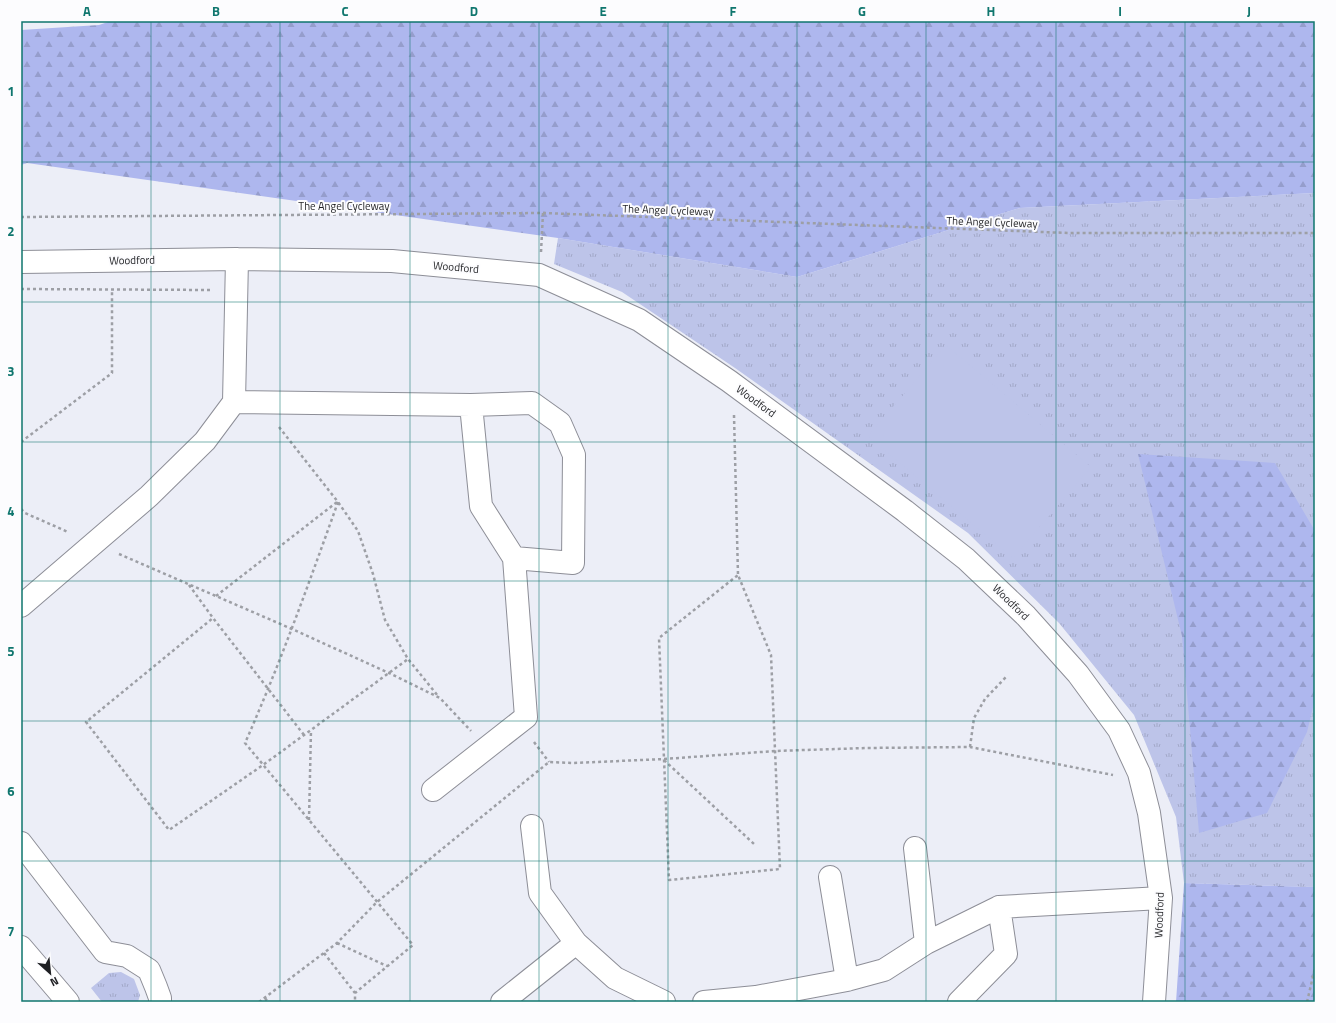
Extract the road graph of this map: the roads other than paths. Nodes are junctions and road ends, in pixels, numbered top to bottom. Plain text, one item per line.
1 (237, 259) junction
2 (21, 262) edge
3 (234, 402) junction
4 (471, 405) junction
5 (514, 558) junction
6 (21, 606) edge
7 (432, 790) dead end
8 (532, 826) dead end
9 (21, 843) edge
10 (915, 848) dead end
11 (830, 877) dead end
12 (1161, 898) junction
13 (999, 907) junction
14 (926, 942) junction
15 (576, 943) junction
16 (21, 947) edge
17 (847, 980) junction
18 (68, 1002) edge
19 (160, 1002) edge
20 (502, 1002) edge
21 (664, 1002) edge
22 (704, 1002) edge
23 (959, 1002) edge
24 (1154, 1002) edge

1 - 2 street, Woodford
1 - 3 street
1 - 12 street, Woodford
3 - 4 street
3 - 6 street
4 - 5 street
4 - 5 street
5 - 7 street
8 - 15 street
9 - 19 street
10 - 14 street
11 - 17 street
12 - 13 street
12 - 24 street, Woodford
13 - 14 street
13 - 23 street
14 - 17 street
15 - 20 street
15 - 21 street
16 - 18 street
17 - 22 street

